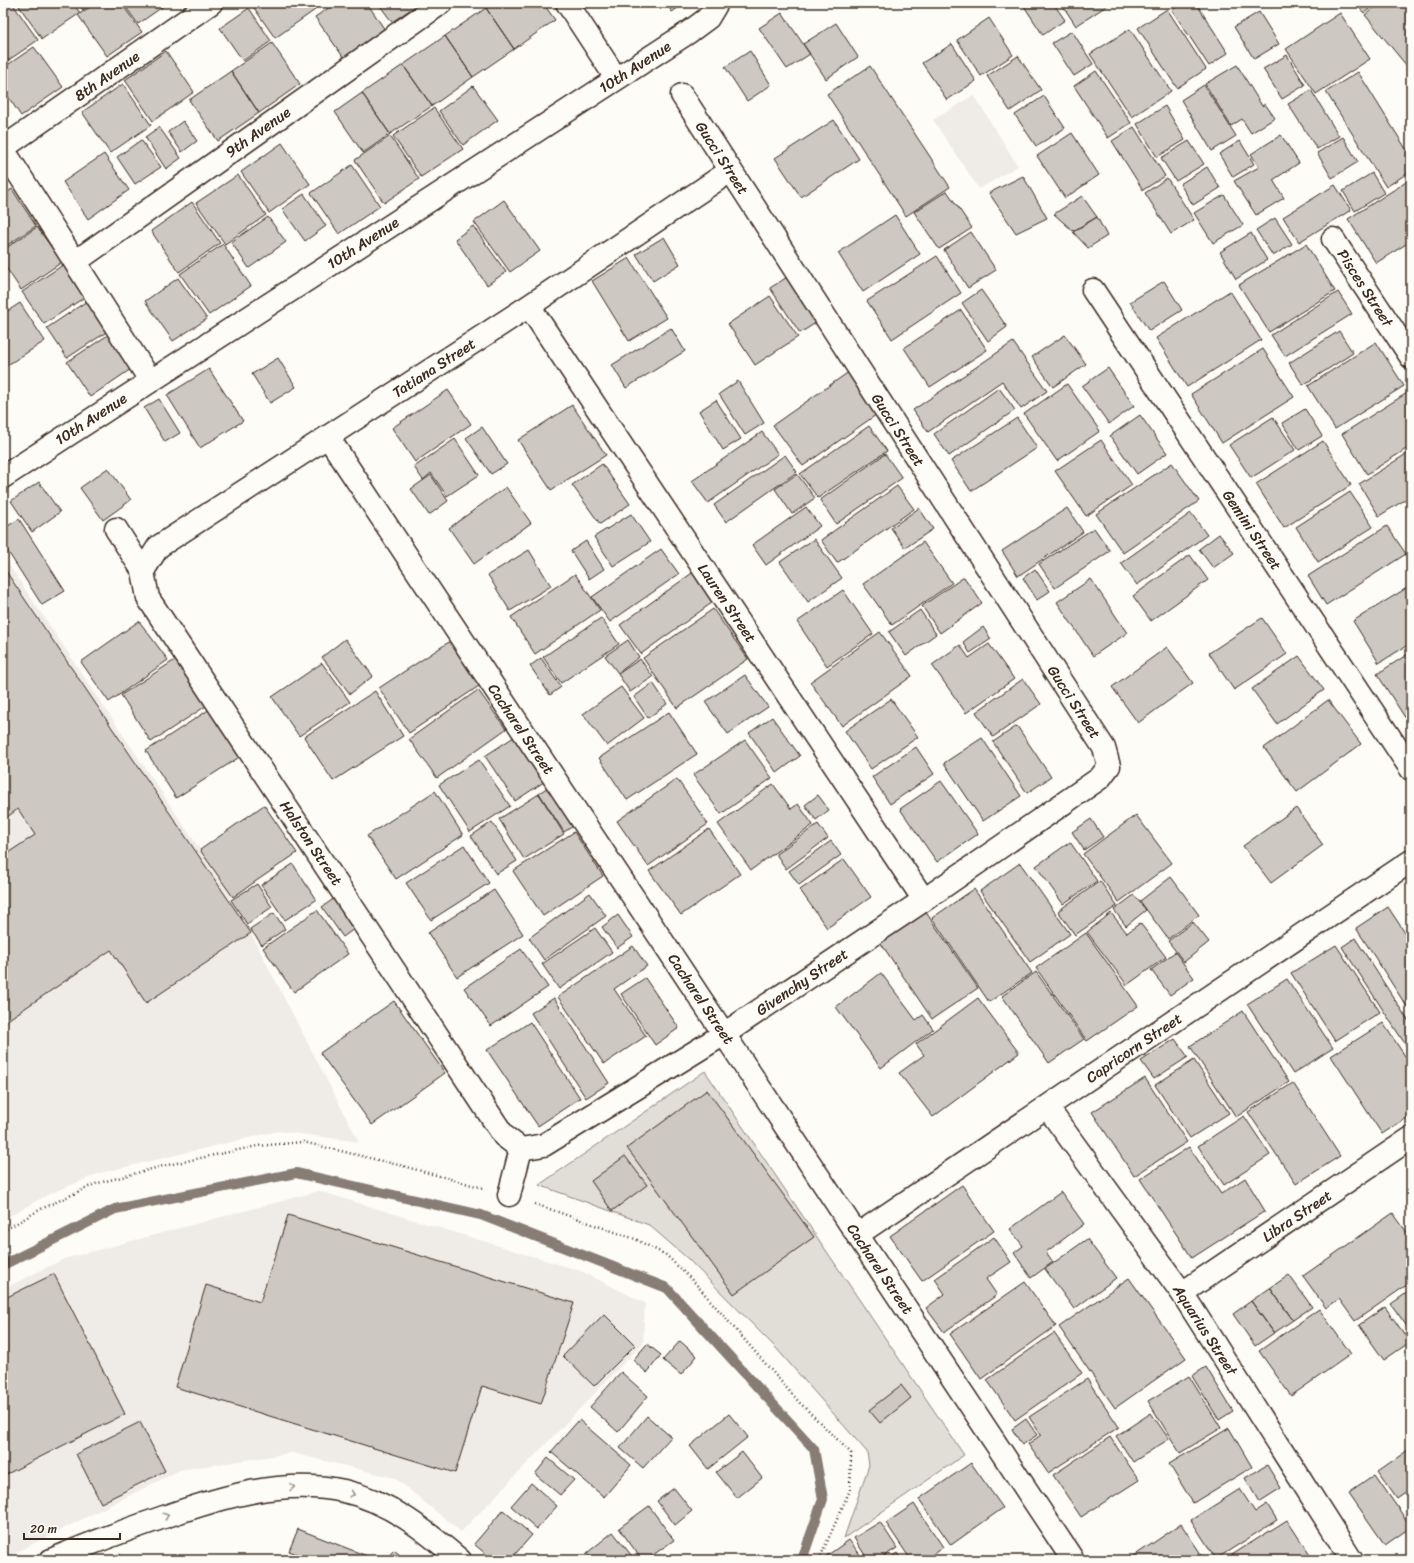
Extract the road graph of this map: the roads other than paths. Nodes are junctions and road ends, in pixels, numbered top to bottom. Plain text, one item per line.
1 (211, 3) edge
2 (440, 3) edge
3 (567, 3) edge
4 (716, 3) edge
5 (616, 78) junction
6 (682, 95) dead end
7 (3, 149) edge
8 (730, 172) junction
9 (1333, 239) dead end
10 (75, 262) junction
11 (1093, 290) dead end
12 (529, 306) junction
13 (1411, 357) edge
14 (150, 380) junction
15 (328, 437) junction
16 (3, 477) edge
17 (116, 529) dead end
18 (143, 570) junction
19 (1109, 766) joint
20 (1411, 769) edge
21 (1411, 861) edge
22 (924, 900) junction
23 (724, 1034) junction
24 (1047, 1107) junction
25 (1411, 1138) edge
26 (521, 1148) junction
27 (509, 1195) road end
28 (857, 1235) junction
29 (1182, 1293) junction
30 (51, 1560) edge
31 (460, 1560) edge
32 (1073, 1560) edge
33 (1352, 1560) edge

1 - 7 street, 8th Avenue
2 - 10 street, 9th Avenue
3 - 5 street
4 - 5 street, 10th Avenue
5 - 14 street, 10th Avenue
6 - 8 street, Gucci Street
7 - 10 street
8 - 12 street, Tatiana Street
8 - 19 street, Gucci Street
9 - 13 street, Pisces Street
10 - 14 street
11 - 20 street, Gemini Street
12 - 15 street, Tatiana Street
12 - 22 street, Lauren Street
14 - 16 street, 10th Avenue
15 - 18 street, Tatiana Street
15 - 23 street, Cacharel Street
17 - 18 street, Halston Street
18 - 26 street, Halston Street
19 - 22 street, Givenchy Street
21 - 24 street, Capricorn Street
22 - 23 street, Givenchy Street
23 - 26 street, Givenchy Street
23 - 28 street, Cacharel Street
24 - 28 street, Capricorn Street
24 - 29 street, Aquarius Street
25 - 29 street, Libra Street
26 - 27 street
28 - 32 street, Cacharel Street
29 - 33 street, Aquarius Street
30 -> 31 street

